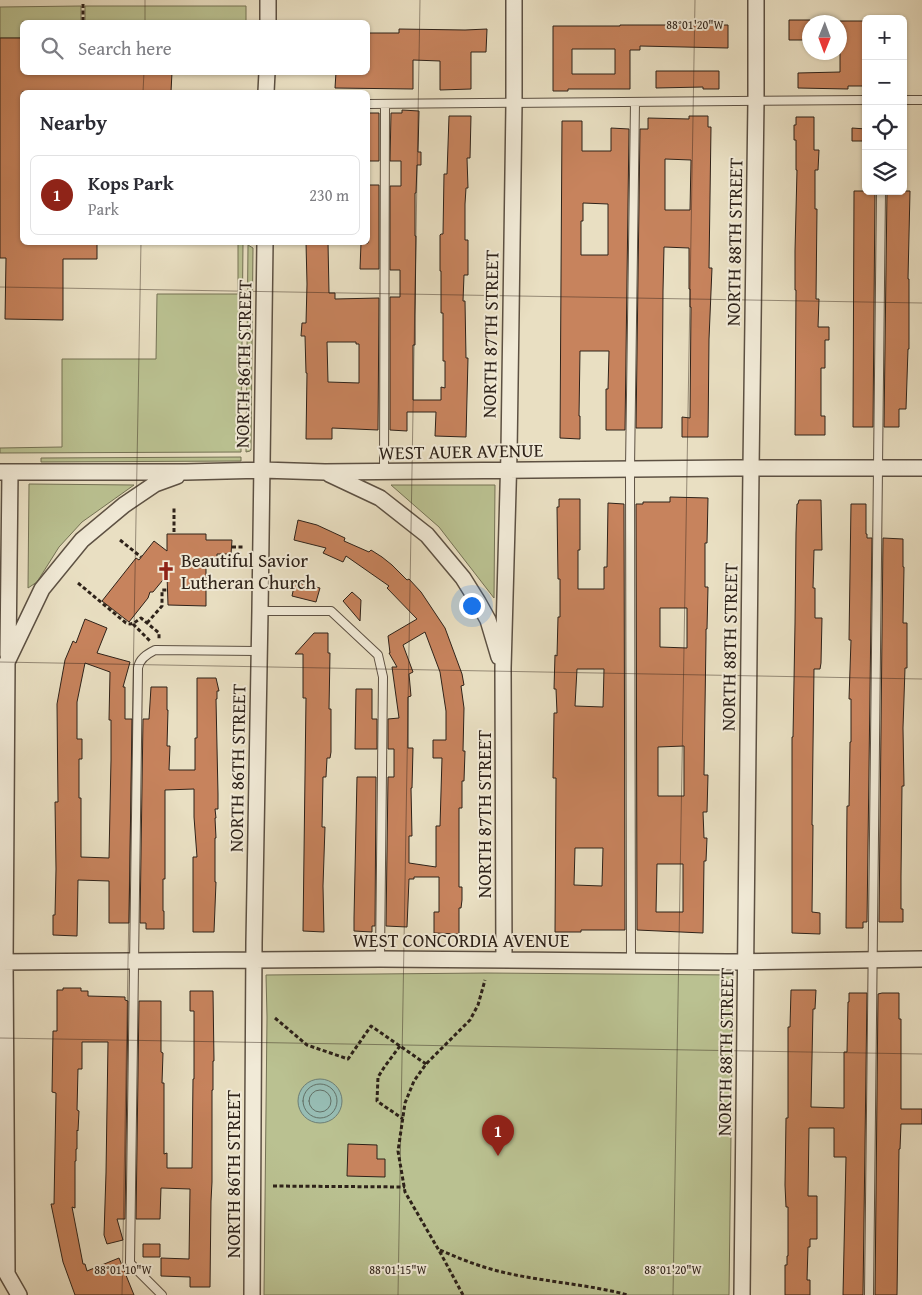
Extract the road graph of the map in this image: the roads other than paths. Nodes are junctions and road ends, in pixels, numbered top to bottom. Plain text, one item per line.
1 (268, 0) edge
2 (514, 0) edge
3 (756, 0) edge
4 (268, 20) edge
5 (267, 75) edge
6 (266, 90) edge
7 (756, 100) junction
8 (862, 100) edge
9 (907, 100) edge
10 (922, 100) edge
11 (636, 102) junction
12 (370, 104) edge
13 (385, 104) junction
14 (514, 104) junction
15 (881, 195) edge
16 (265, 245) edge
17 (751, 468) junction
18 (878, 468) junction
19 (922, 468) edge
20 (630, 469) junction
21 (262, 470) junction
22 (508, 471) junction
23 (5, 472) edge
24 (186, 472) junction
25 (325, 472) junction
26 (384, 472) junction
27 (260, 611) junction
28 (260, 651) junction
29 (7, 662) junction
30 (503, 668) junction
31 (380, 959) junction
32 (504, 959) junction
33 (873, 959) junction
34 (922, 959) edge
35 (254, 960) junction
36 (631, 960) junction
37 (134, 961) junction
38 (3, 962) edge
39 (746, 962) junction
40 (7, 1274) junction
41 (7, 1295) edge
42 (19, 1295) edge
43 (162, 1295) edge
44 (252, 1295) edge
45 (742, 1295) edge
46 (869, 1295) edge

1 - 4 street
2 - 14 street, NORTH 87TH STREET
3 - 7 street, NORTH 88TH STREET
5 - 6 street
7 - 8 lane
7 - 11 lane
7 - 17 street, NORTH 88TH STREET
9 - 10 lane
11 - 14 lane
11 - 20 lane
12 - 13 lane
13 - 14 lane
13 - 26 lane
14 - 22 street, NORTH 87TH STREET
15 - 18 lane
16 - 21 street, NORTH 86TH STREET
17 - 18 street, WEST AUER AVENUE
17 - 20 street, WEST AUER AVENUE
17 - 39 street, NORTH 88TH STREET
18 - 19 street, WEST AUER AVENUE
18 - 33 lane
20 - 22 street, WEST AUER AVENUE
20 - 36 lane
21 - 24 street, WEST AUER AVENUE
21 - 25 street, WEST AUER AVENUE
21 - 27 street, NORTH 86TH STREET
22 - 26 street, WEST AUER AVENUE
22 - 30 street, NORTH 87TH STREET
23 - 24 street, WEST AUER AVENUE
23 - 29 street
24 - 29 street
25 - 26 street, WEST AUER AVENUE
25 - 30 street, NORTH 87TH STREET
27 - 28 street, NORTH 86TH STREET
27 - 31 lane
28 - 35 street, NORTH 86TH STREET
28 - 37 lane
29 - 38 street
30 - 32 street, NORTH 87TH STREET
31 - 32 street, WEST CONCORDIA AVENUE
31 - 35 street, WEST CONCORDIA AVENUE
32 - 36 street, WEST CONCORDIA AVENUE
33 - 34 street, WEST CONCORDIA AVENUE
33 - 39 street, WEST CONCORDIA AVENUE
33 - 46 lane
35 - 37 street, WEST CONCORDIA AVENUE
35 - 44 street, NORTH 86TH STREET
36 - 39 street, WEST CONCORDIA AVENUE
37 - 38 street, WEST CONCORDIA AVENUE
37 - 43 lane
38 - 40 street
39 - 45 street, NORTH 88TH STREET
40 - 41 street
40 - 42 street

